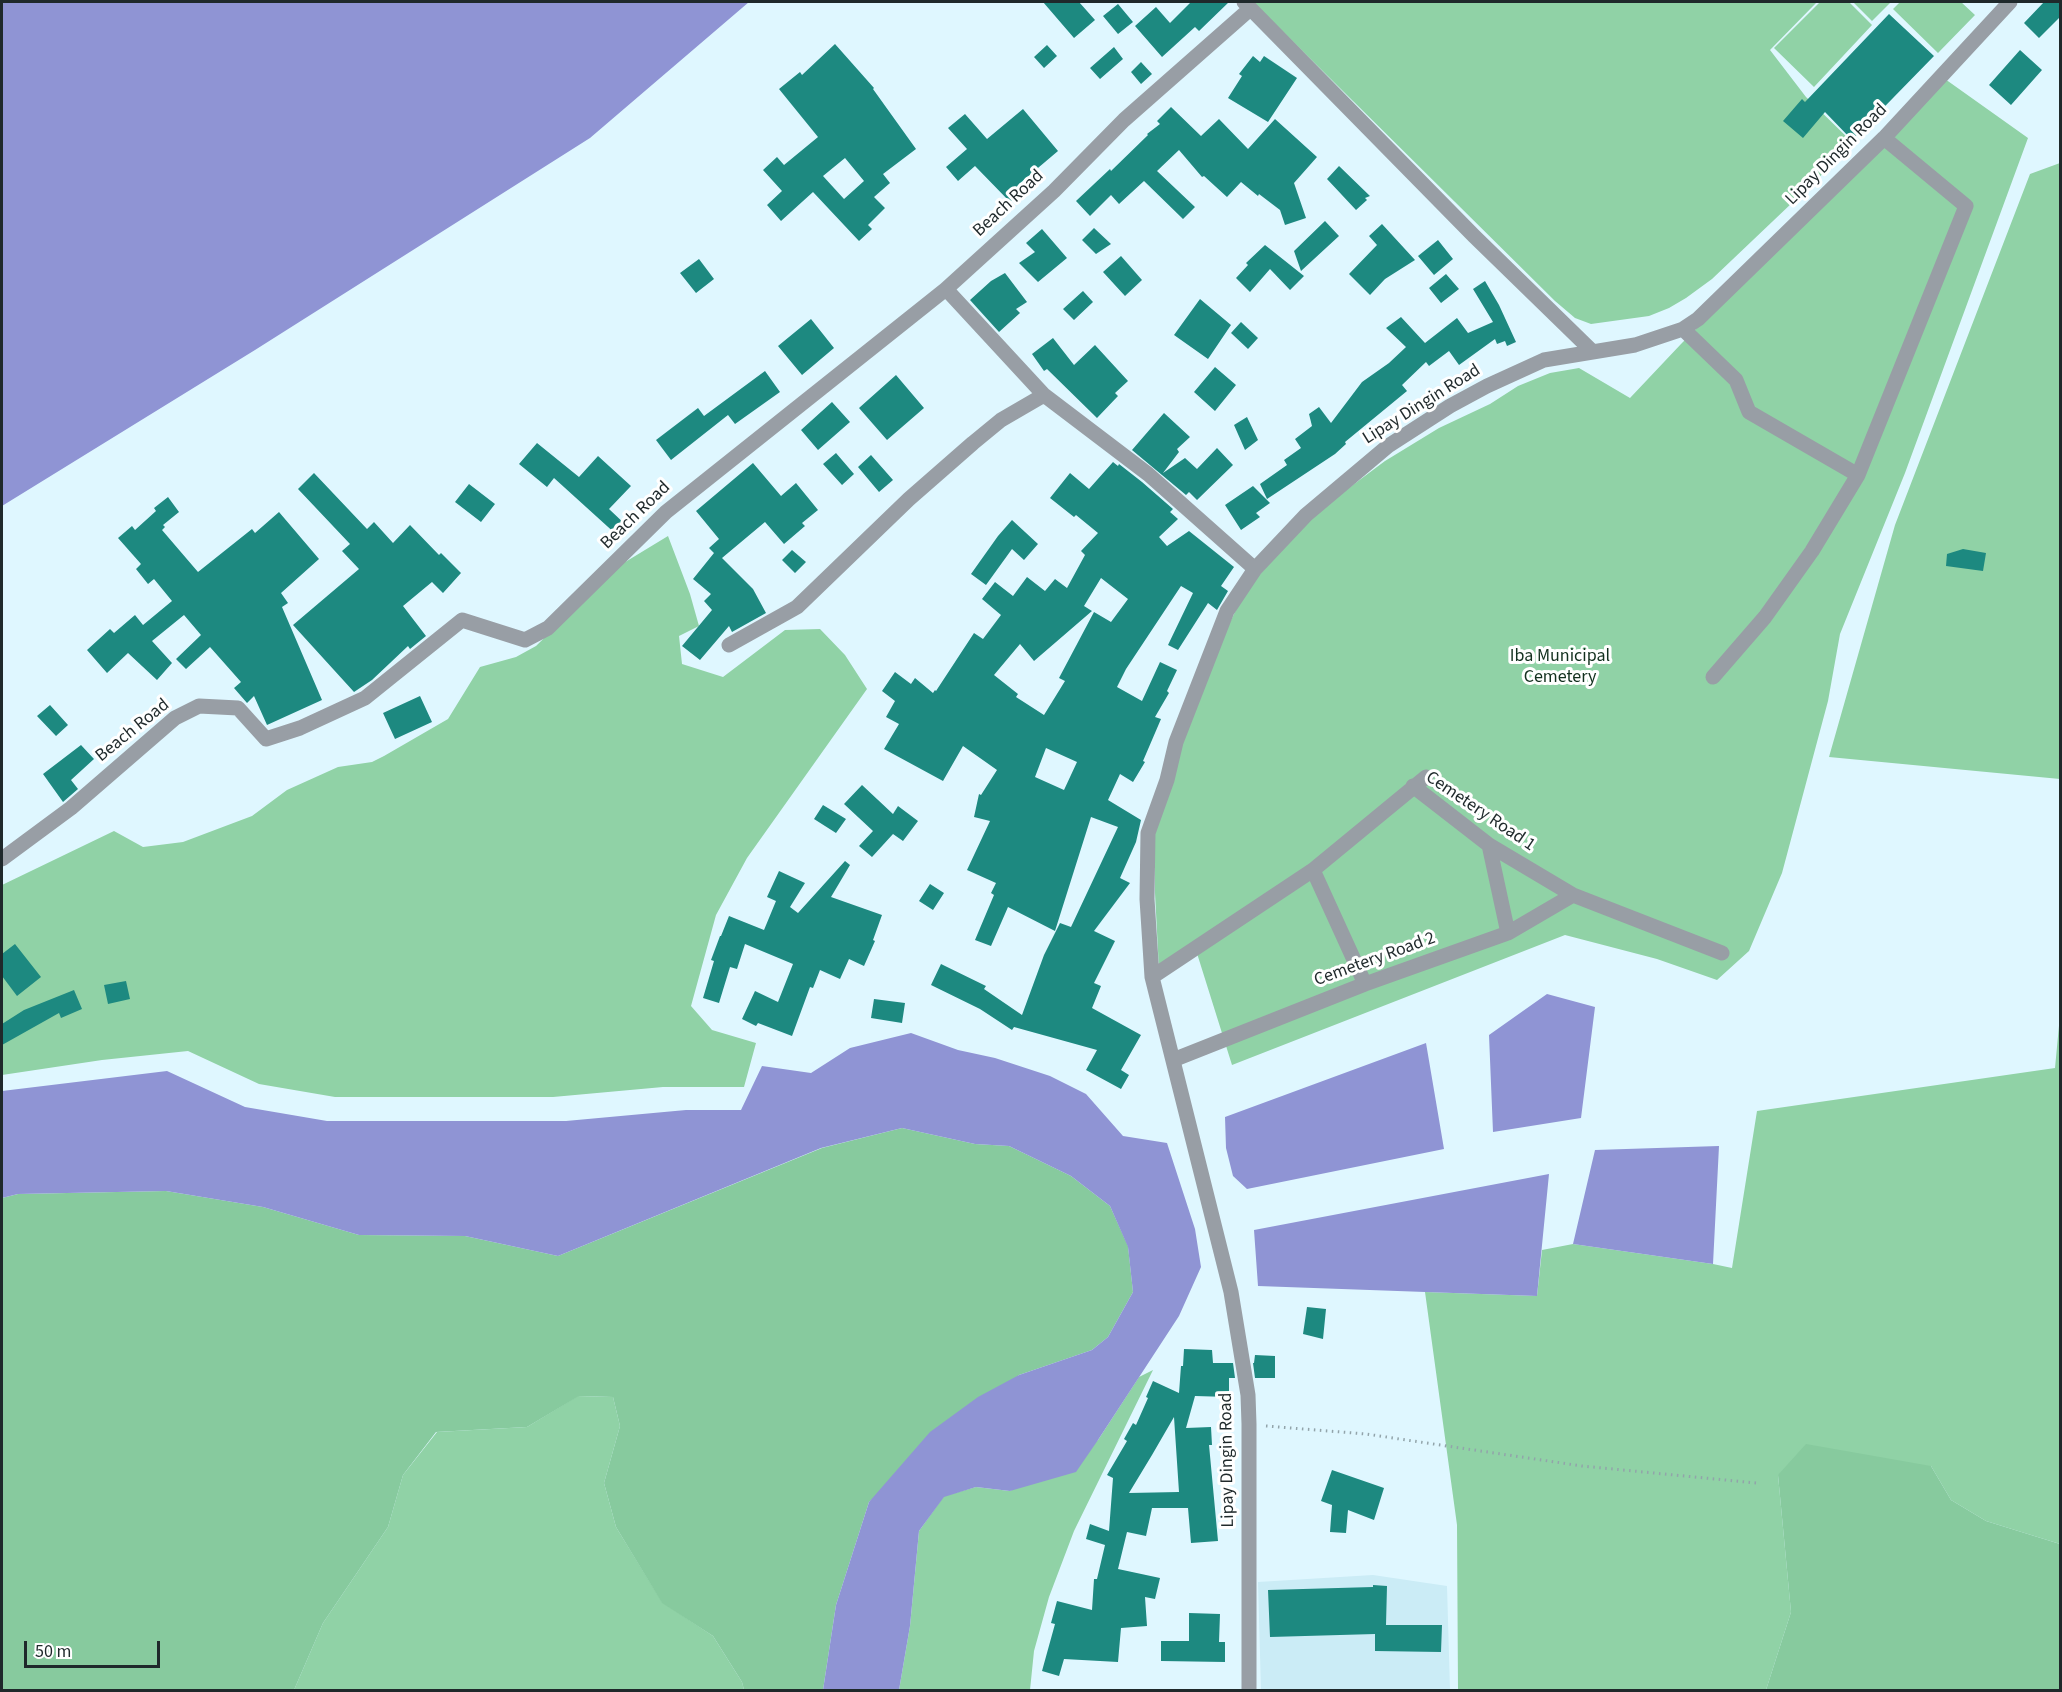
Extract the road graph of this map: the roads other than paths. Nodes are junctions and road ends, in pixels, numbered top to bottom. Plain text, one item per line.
1 (2010, 2) edge
2 (1247, 5) edge
3 (1884, 138) junction
4 (946, 289) junction
5 (1683, 329) junction
6 (1592, 351) junction
7 (1044, 395) junction
8 (1858, 475) junction
9 (1255, 569) junction
10 (729, 645) dead end
11 (1713, 677) dead end
12 (1489, 845) junction
13 (2, 859) edge
14 (1313, 870) junction
15 (1573, 895) junction
16 (1508, 933) junction
17 (1722, 953) dead end
18 (1152, 977) junction
19 (1365, 984) junction
20 (1173, 1060) junction
21 (1249, 1690) edge

1 - 3 street, Lipay Dingin Road
2 - 4 street, Beach Road
2 - 6 street
3 - 5 street, Lipay Dingin Road
3 - 8 street
4 - 7 street
4 - 13 street, Beach Road
5 - 6 street, Lipay Dingin Road
5 - 8 street
6 - 9 street, Lipay Dingin Road
7 - 9 street
7 - 10 street
8 - 11 street
9 - 18 street, Lipay Dingin Road
12 - 14 street, Cemetery Road 1
12 - 15 street, Cemetery Road 1
12 - 16 street
14 - 18 street, Cemetery Road 1
14 - 19 street
15 - 16 street, Cemetery Road 2
15 - 17 street, Cemetery Road 1
16 - 19 street, Cemetery Road 2
18 - 20 street, Lipay Dingin Road
19 - 20 street, Cemetery Road 2
20 - 21 street, Lipay Dingin Road

